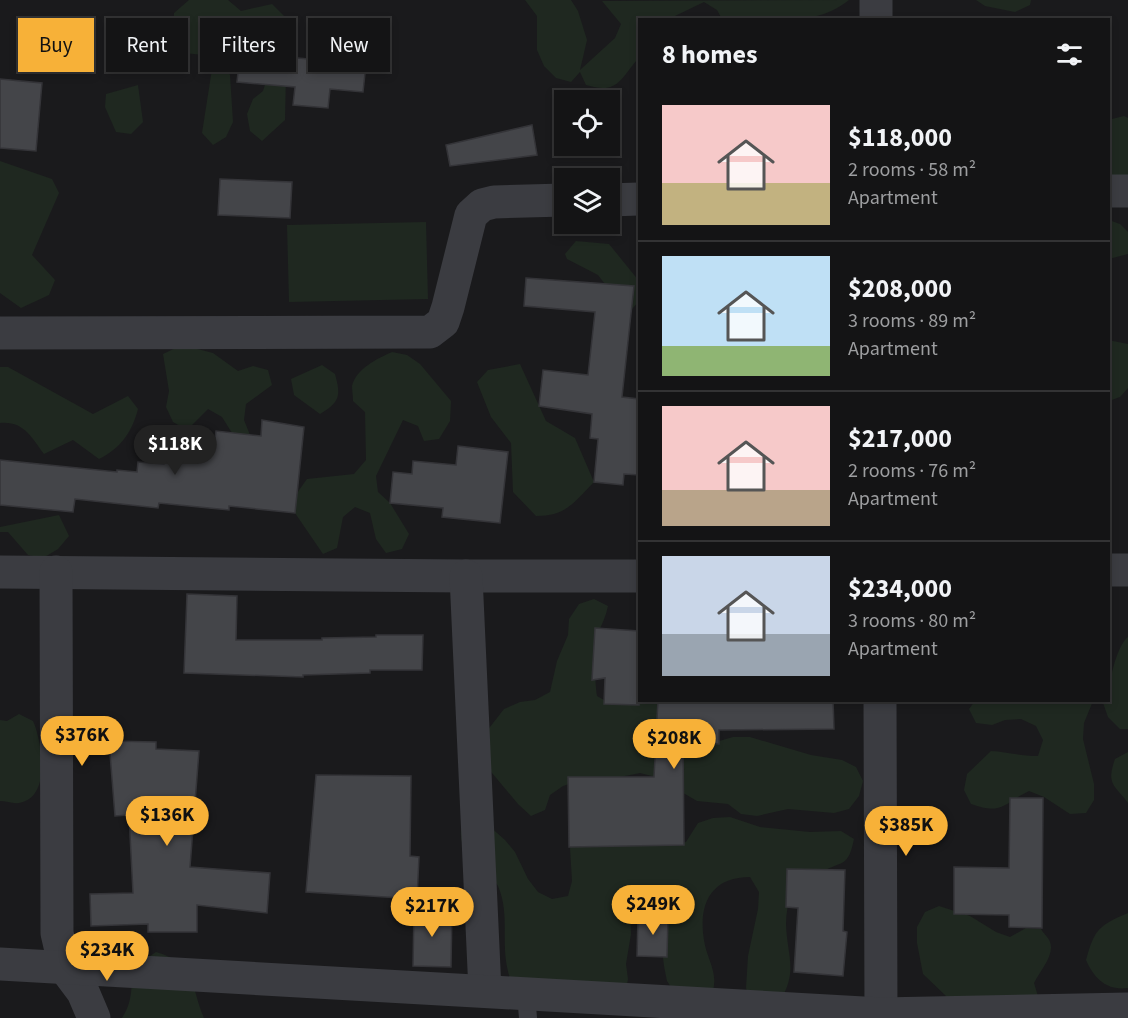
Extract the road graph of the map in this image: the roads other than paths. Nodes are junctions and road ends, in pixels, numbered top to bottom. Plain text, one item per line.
1 (876, 0) edge
2 (876, 18) edge
3 (1110, 191) edge
4 (1128, 191) edge
5 (638, 199) edge
6 (620, 200) edge
7 (554, 201) edge
8 (0, 333) edge
9 (1110, 570) edge
10 (1128, 570) edge
11 (0, 572) edge
12 (56, 572) junction
13 (466, 576) junction
14 (638, 576) edge
15 (880, 702) edge
16 (0, 964) edge
17 (65, 968) junction
18 (485, 991) junction
19 (527, 1006) edge
20 (1128, 1009) edge
21 (881, 1014) junction
22 (965, 1015) edge
23 (94, 1018) edge

1 - 2 street
3 - 4 street
5 - 6 street
7 - 8 street
9 - 10 street
11 - 12 street
12 - 13 street
12 - 17 street
13 - 14 street
13 - 18 street
15 - 21 street
16 - 17 street
17 - 18 street
17 - 23 street
18 - 19 street
19 - 21 street
20 - 22 street
21 - 22 street

